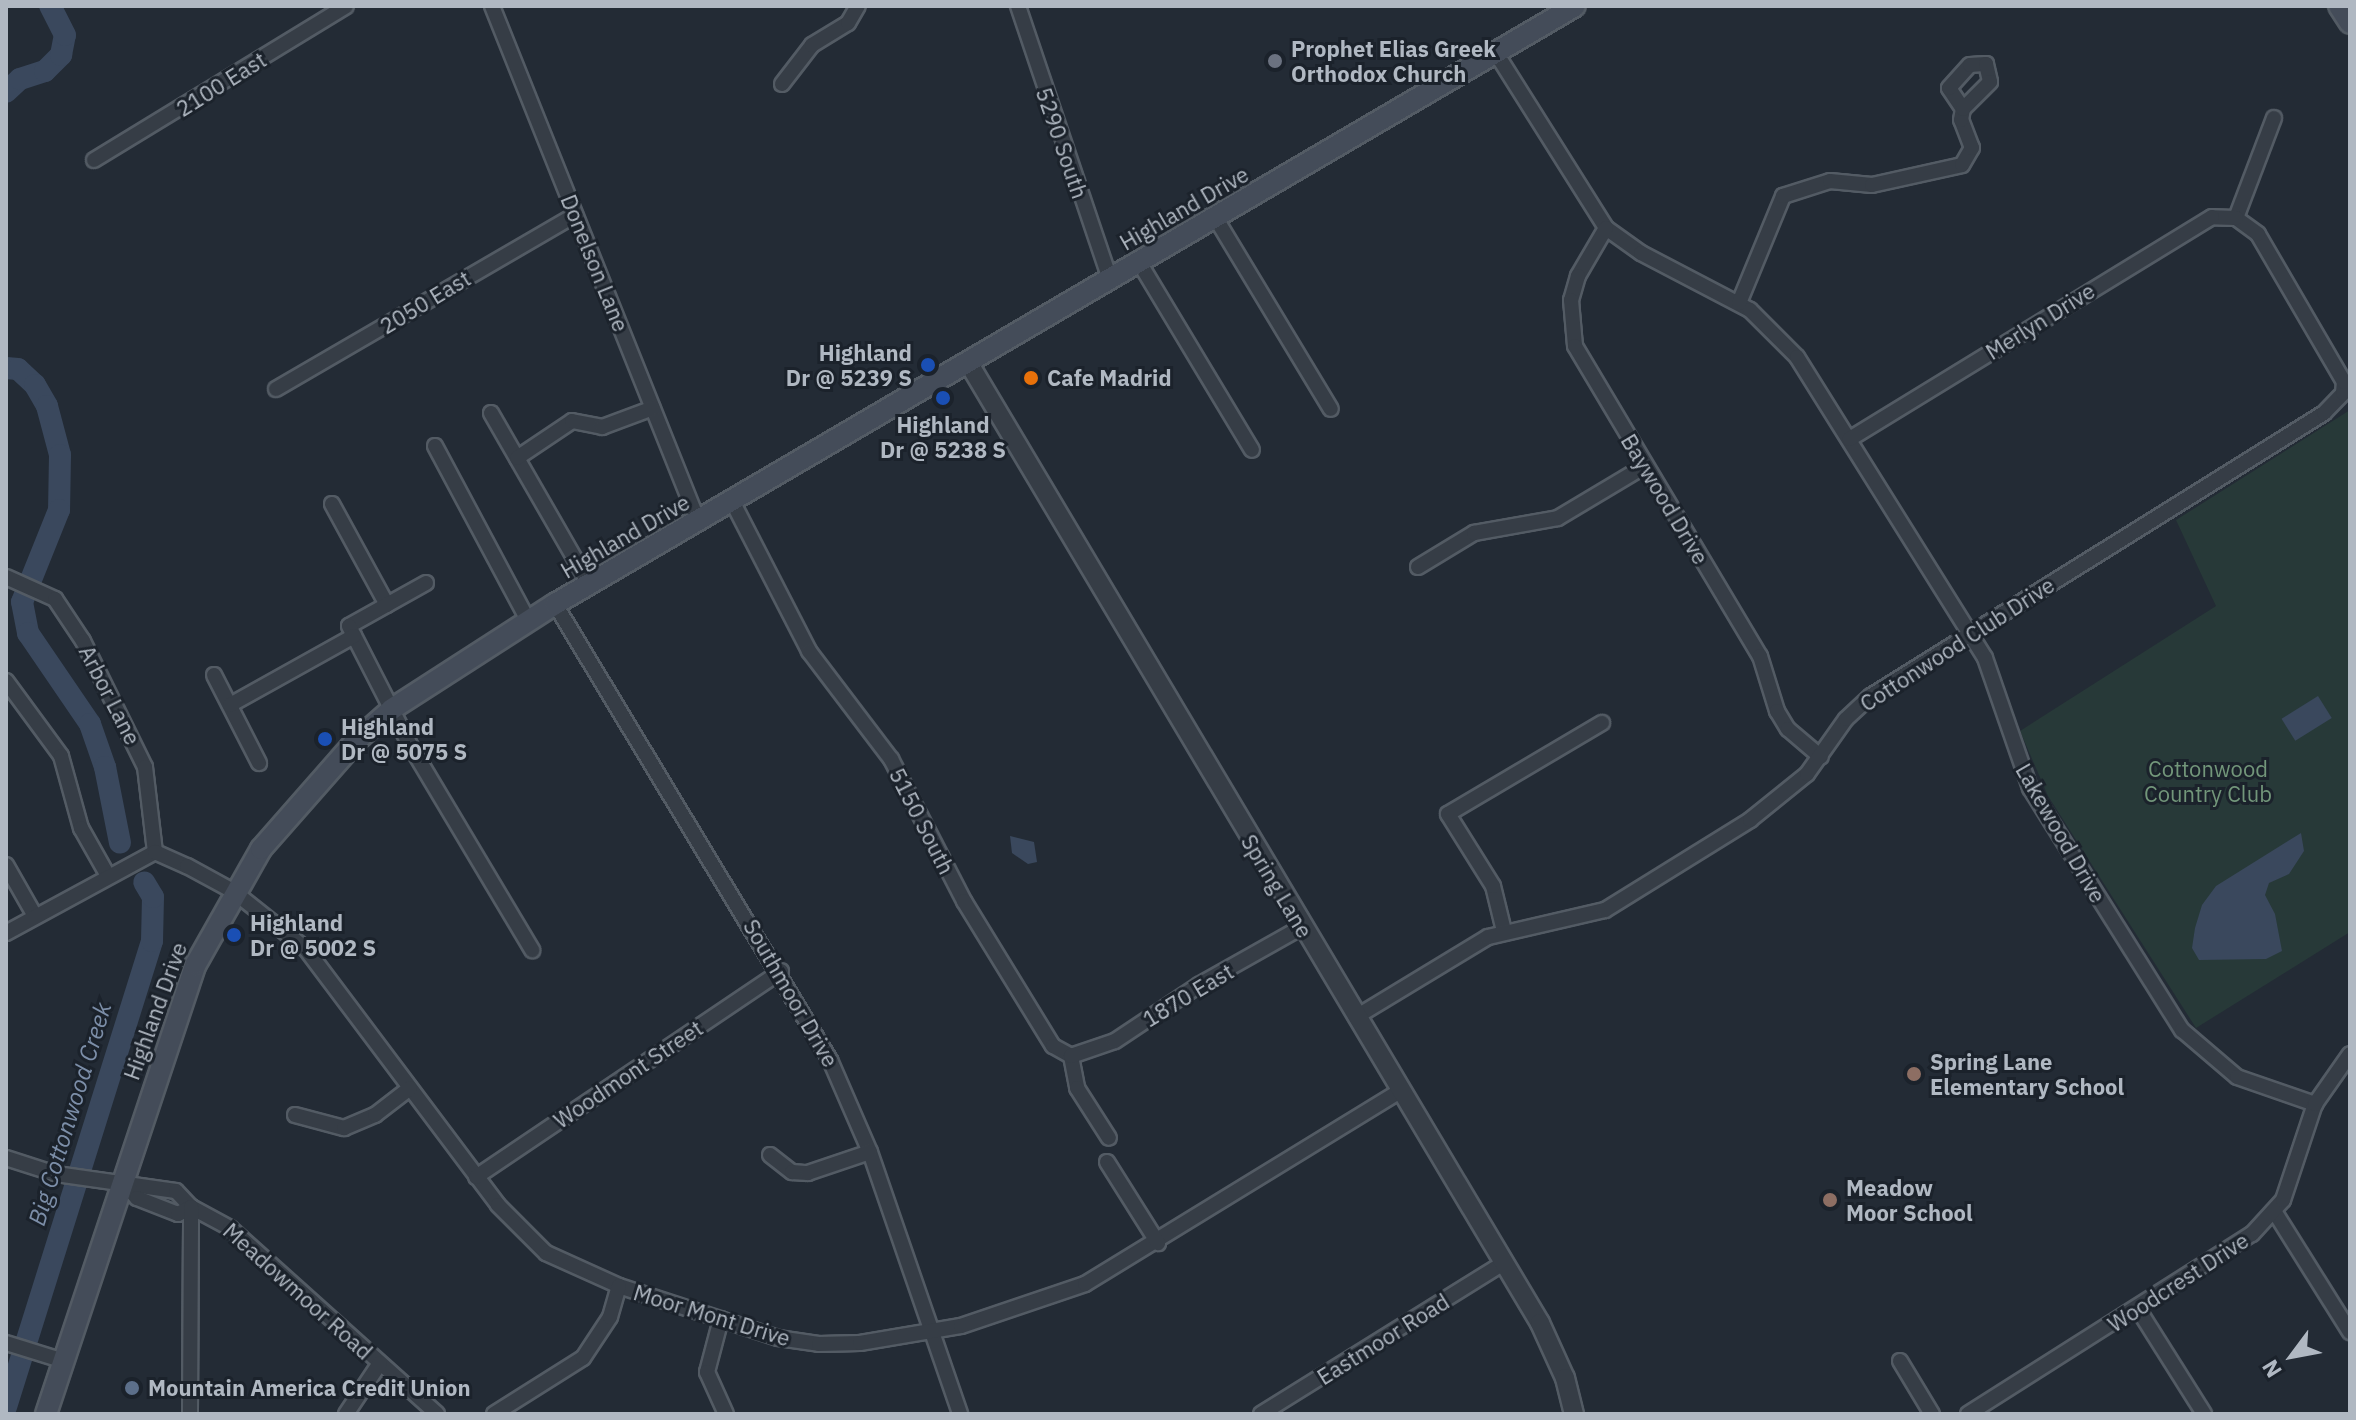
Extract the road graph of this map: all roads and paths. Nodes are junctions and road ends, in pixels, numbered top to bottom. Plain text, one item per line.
1 (346, 6) edge
2 (492, 6) edge
3 (858, 6) edge
4 (1018, 6) edge
5 (1575, 6) edge
6 (2339, 6) edge
7 (2350, 23) edge
8 (1496, 53) junction
9 (782, 84) dead end
10 (1963, 109) dead end
11 (2274, 118) dead end
12 (94, 160) dead end
13 (575, 215) junction
14 (1215, 217) junction
15 (2236, 218) junction
16 (1606, 228) junction
17 (1139, 262) junction
18 (1110, 279) junction
19 (1739, 303) junction
20 (968, 362) junction
21 (276, 389) dead end
22 (653, 408) junction
23 (1331, 409) dead end
24 (491, 413) dead end
25 (1850, 439) junction
26 (435, 446) dead end
27 (1252, 450) dead end
28 (517, 458) junction
29 (1645, 466) junction
30 (732, 501) junction
31 (332, 504) dead end
32 (698, 521) junction
33 (1418, 567) dead end
34 (10, 578) edge
35 (426, 583) dead end
36 (590, 585) junction
37 (555, 604) junction
38 (387, 605) junction
39 (528, 620) junction
40 (1971, 634) junction
41 (354, 636) junction
42 (214, 675) dead end
43 (6, 681) edge
44 (230, 705) junction
45 (392, 709) junction
46 (1602, 723) dead end
47 (1821, 757) junction
48 (259, 763) dead end
49 (155, 852) junction
50 (6, 865) edge
51 (108, 876) junction
52 (233, 891) junction
53 (35, 916) junction
54 (1302, 927) junction
55 (1504, 931) junction
56 (6, 933) edge
57 (532, 950) dead end
58 (781, 971) junction
59 (1356, 1017) junction
60 (2350, 1054) edge
61 (1071, 1056) junction
62 (410, 1088) junction
63 (1400, 1091) junction
64 (2315, 1104) junction
65 (295, 1115) dead end
66 (1109, 1138) dead end
67 (870, 1152) junction
68 (770, 1155) dead end
69 (6, 1158) edge
70 (1107, 1162) dead end
71 (476, 1177) junction
72 (123, 1181) junction
73 (191, 1207) junction
74 (2274, 1211) junction
75 (1158, 1243) junction
76 (1504, 1263) junction
77 (619, 1286) junction
78 (2138, 1309) junction
79 (721, 1319) junction
80 (931, 1332) junction
81 (2350, 1332) edge
82 (10, 1344) edge
83 (64, 1361) junction
84 (1900, 1361) dead end
85 (380, 1363) junction
86 (46, 1414) edge
87 (190, 1414) edge
88 (346, 1414) edge
89 (437, 1414) edge
90 (494, 1414) edge
91 (726, 1414) edge
92 (960, 1414) edge
93 (1261, 1414) edge
94 (1574, 1414) edge
95 (1932, 1414) edge
96 (1968, 1414) edge
97 (2204, 1414) edge

1 - 12 street, 2100 East
2 - 13 street, Donelson Lane
3 - 9 street
4 - 18 street, 5290 South
5 - 8 main road, Highland Drive
6 - 7 main road
8 - 14 main road, Highland Drive
8 - 16 street, Lakewood Drive
10 - 19 street
11 - 15 street
13 - 21 street, 2050 East
13 - 22 street, Donelson Lane
14 - 17 main road, Highland Drive
14 - 23 street
15 - 25 street, Merlyn Drive
15 - 40 street, Cottonwood Club Drive
16 - 19 street, Lakewood Drive
16 - 29 street, Baywood Drive
17 - 18 main road, Highland Drive
17 - 27 street
18 - 20 main road, Highland Drive
19 - 25 street, Lakewood Drive
20 - 30 main road, Highland Drive
20 - 54 street, Spring Lane
22 - 28 street
22 - 32 street, Donelson Lane
24 - 28 street
25 - 40 street, Lakewood Drive
26 - 39 street
28 - 36 street
29 - 33 street
29 - 47 street, Baywood Drive
30 - 32 main road, Highland Drive
30 - 61 street, 5150 South
31 - 38 street
32 - 36 main road, Highland Drive
34 - 49 street, Arbor Lane
35 - 38 street
36 - 37 main road, Highland Drive
37 - 39 main road, Highland Drive
37 - 58 street, Southmoor Drive
38 - 41 street
39 - 45 main road, Highland Drive
40 - 47 street, Cottonwood Club Drive
40 - 64 street, Lakewood Drive
41 - 44 street
41 - 45 street
42 - 44 street
43 - 51 street
44 - 48 street
45 - 52 main road, Highland Drive
45 - 57 street
46 - 55 street
47 - 55 street, Cottonwood Club Drive
49 - 51 street
49 - 52 street, Moor Mont Drive
50 - 53 street
51 - 53 street
52 - 62 street, Moor Mont Drive
52 - 72 main road, Highland Drive
53 - 56 street
54 - 59 street, Spring Lane
54 - 61 street, 1870 East
55 - 59 street, Cottonwood Club Drive
58 - 67 street, Southmoor Drive
58 - 71 street, Woodmont Street
59 - 63 street, Spring Lane
60 - 64 street, Woodcrest Drive
61 - 66 street
62 - 65 street
62 - 71 street, Moor Mont Drive
63 - 75 street, Moor Mont Drive
63 - 76 street, Spring Lane
64 - 74 street, Woodcrest Drive
67 - 68 street
67 - 80 street, Southmoor Drive
69 - 72 street, Meadowmoor Road
70 - 75 street
71 - 77 street, Moor Mont Drive
72 - 73 street, Meadowmoor Road
72 - 83 main road, Highland Drive
73 - 85 street, Meadowmoor Road
73 - 87 street
74 - 78 street, Woodcrest Drive
74 - 81 street
75 - 80 street, Moor Mont Drive
76 - 93 street, Eastmoor Road
76 - 94 street, Spring Lane
77 - 79 street, Moor Mont Drive
77 - 90 street
78 - 96 street, Woodcrest Drive
78 - 97 street
79 - 80 street, Moor Mont Drive
79 - 91 street
80 - 92 street, Southmoor Drive
82 - 83 street
83 - 86 main road, Highland Drive
84 - 95 street
85 - 88 street
85 - 89 street, Meadowmoor Road

